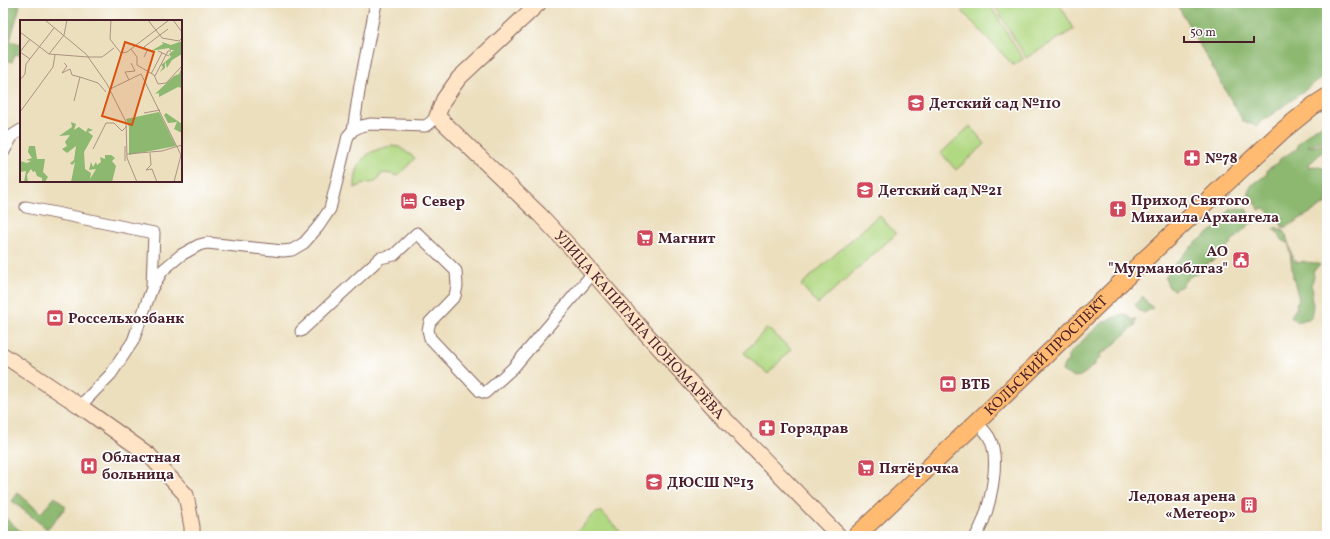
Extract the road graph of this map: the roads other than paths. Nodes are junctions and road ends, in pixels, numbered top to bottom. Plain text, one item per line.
1 (376, 3) edge
2 (539, 3) edge
3 (1327, 97) edge
4 (436, 116) junction
5 (356, 125) junction
6 (20, 131) edge
7 (3, 153) edge
8 (26, 207) dead end
9 (594, 273) junction
10 (152, 288) junction
11 (301, 331) dead end
12 (3, 355) edge
13 (80, 406) junction
14 (977, 422) junction
15 (192, 536) edge
16 (839, 536) edge
17 (856, 536) edge
18 (976, 536) edge

1 - 5 street
2 - 4 street
3 - 14 main road, КОЛЬСКИЙ ПРОСПЕКТ
4 - 5 street
4 - 9 street, УЛИЦА КАПИТАНА ПОНОМАРЁВА
5 - 10 street
6 - 7 street
8 - 10 street
9 - 11 street
9 - 16 street, УЛИЦА КАПИТАНА ПОНОМАРЁВА
10 - 13 street
12 - 13 street
13 - 15 street
14 - 17 main road, КОЛЬСКИЙ ПРОСПЕКТ
14 - 18 street

